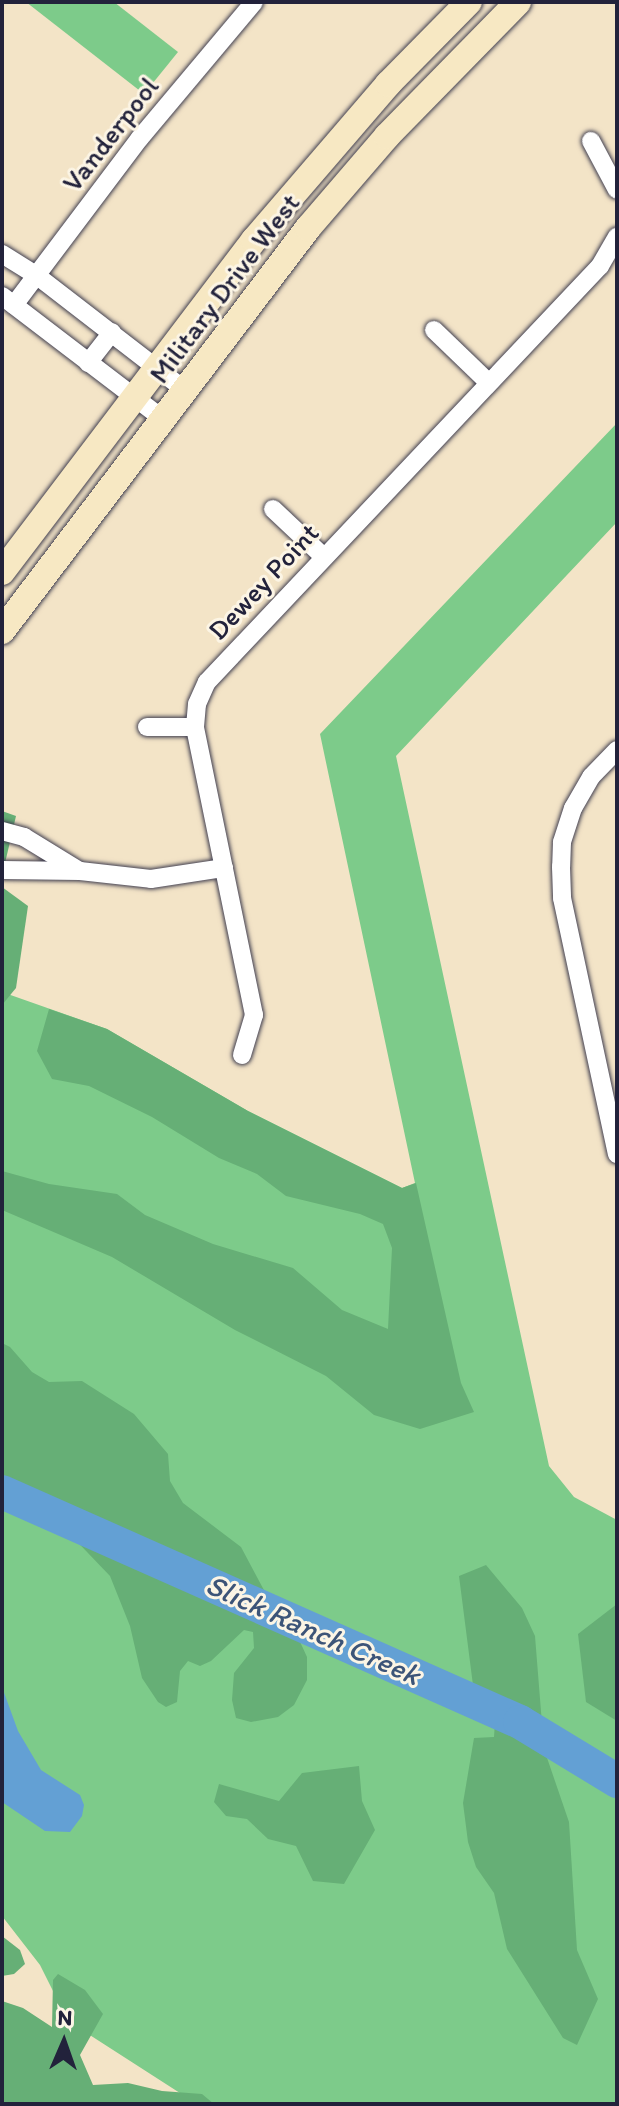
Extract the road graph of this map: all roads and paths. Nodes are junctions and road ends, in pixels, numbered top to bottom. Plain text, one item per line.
1 (254, 2) edge
2 (469, 2) edge
3 (518, 2) edge
4 (591, 141) dead end
5 (617, 190) edge
6 (617, 236) edge
7 (2, 254) edge
8 (36, 275) junction
9 (8, 300) edge
10 (434, 330) dead end
11 (112, 332) junction
12 (88, 363) junction
13 (158, 369) junction
14 (489, 383) junction
15 (186, 391) junction
16 (136, 397) junction
17 (164, 420) junction
18 (273, 509) dead end
19 (324, 557) junction
20 (2, 572) edge
21 (2, 631) edge
22 (147, 727) dead end
23 (195, 727) junction
24 (617, 750) edge
25 (2, 831) edge
26 (224, 868) junction
27 (2, 870) edge
28 (80, 871) junction
29 (242, 1055) dead end
30 (617, 1154) edge

1 - 8 street, Vanderpool
2 - 13 main road, Military Drive West
3 - 15 main road, Military Drive West
4 - 5 street
6 - 14 street, Dewey Point
7 - 8 street
8 - 9 street, Vanderpool
8 - 11 street
9 - 12 street
10 - 14 street
11 - 12 street
11 - 13 street
12 - 16 street
13 - 15 street
13 - 16 main road, Military Drive West
14 - 19 street, Dewey Point
15 - 17 main road, Military Drive West
16 - 17 street
16 - 20 main road, Military Drive West
17 - 21 main road, Military Drive West
18 - 19 street
19 - 23 street, Dewey Point
22 - 23 street
23 - 26 street, Dewey Point
24 - 30 street
25 - 28 street
26 - 28 street
26 - 29 street, Dewey Point
27 - 28 street

